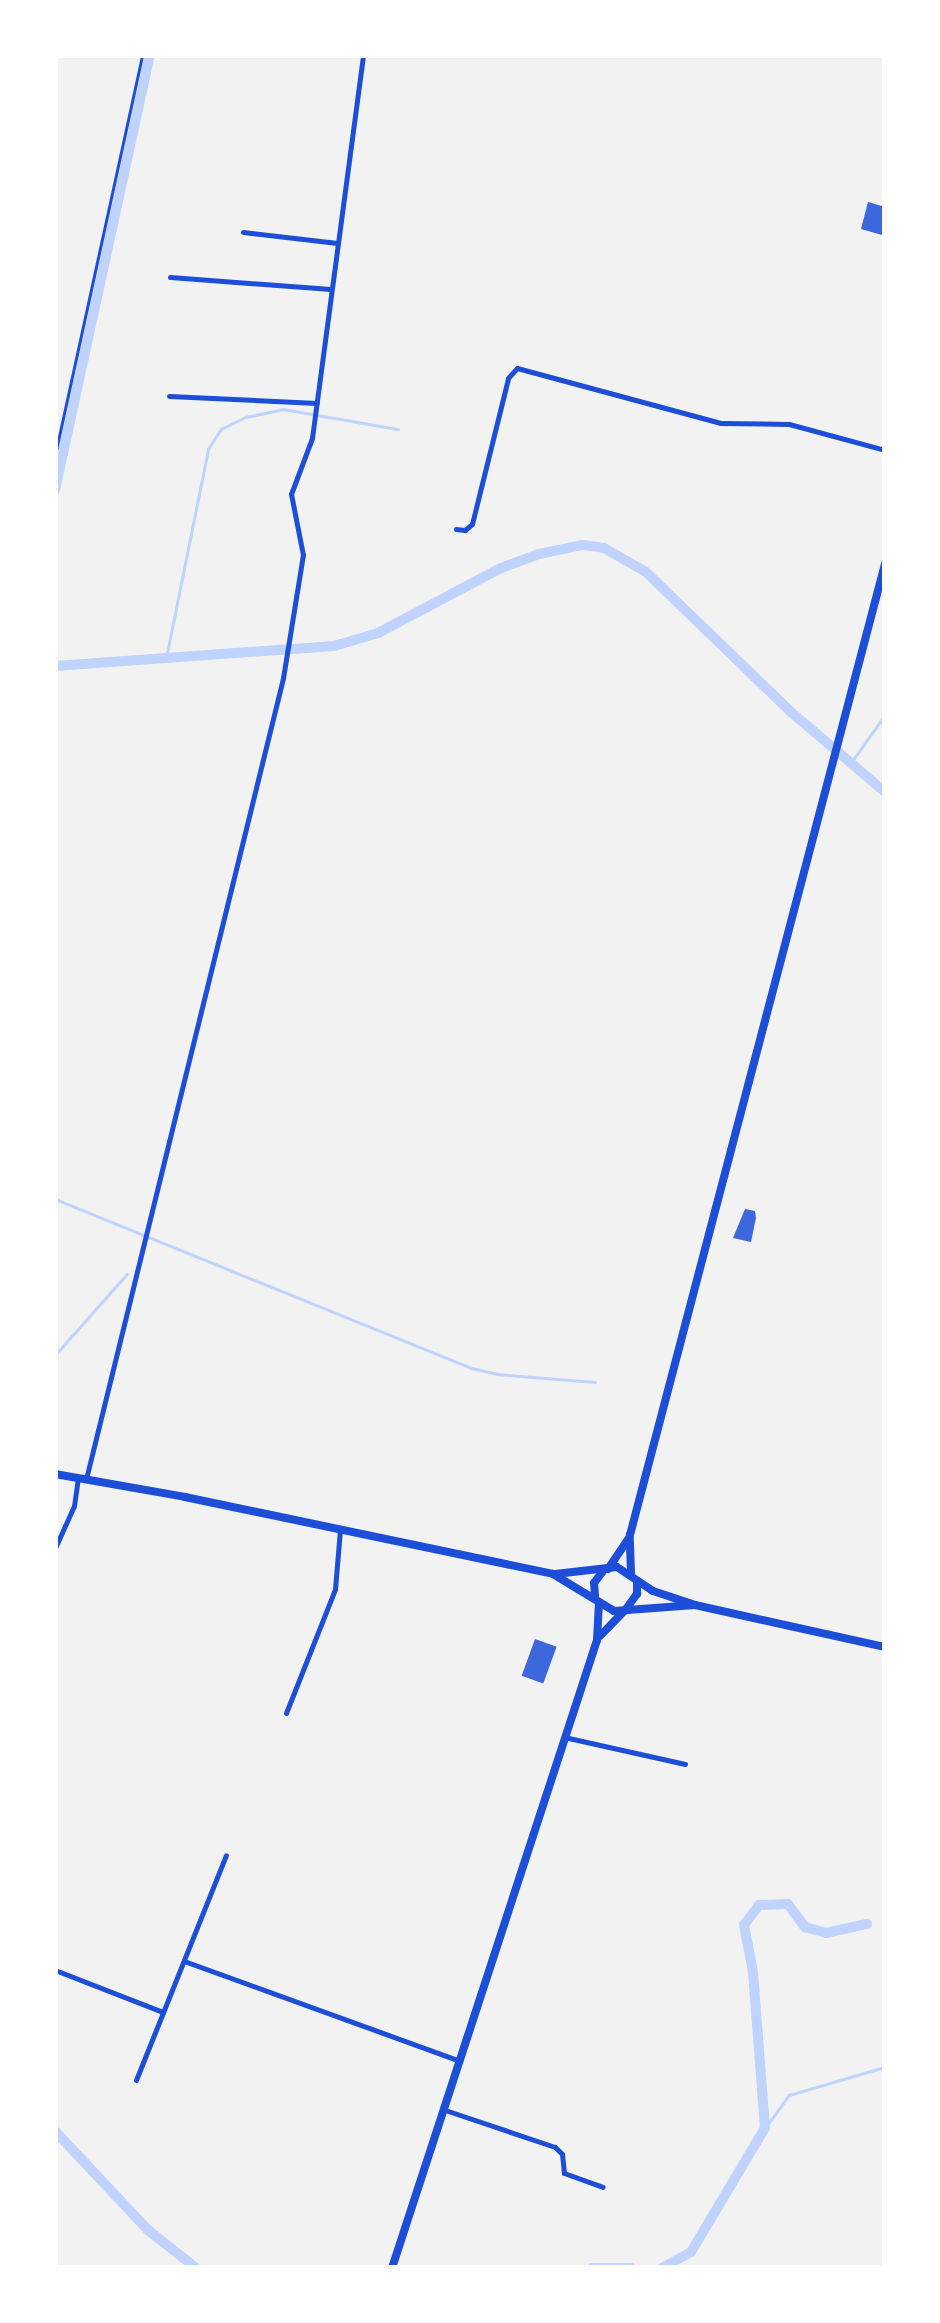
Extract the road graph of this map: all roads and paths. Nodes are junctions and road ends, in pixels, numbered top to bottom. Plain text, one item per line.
1 (142, 55) edge
2 (363, 56) edge
3 (243, 232) dead end
4 (337, 243) junction
5 (170, 277) dead end
6 (331, 288) junction
7 (169, 396) dead end
8 (317, 403) junction
9 (885, 450) edge
10 (55, 455) edge
11 (456, 529) dead end
12 (885, 564) edge
13 (55, 1474) edge
14 (82, 1478) junction
15 (340, 1529) junction
16 (630, 1535) junction
17 (55, 1548) edge
18 (606, 1570) junction
19 (554, 1574) junction
20 (634, 1577) junction
21 (597, 1600) junction
22 (695, 1606) junction
23 (626, 1609) junction
24 (597, 1640) junction
25 (885, 1646) edge
26 (286, 1713) dead end
27 (564, 1737) junction
28 (685, 1764) dead end
29 (226, 1854) dead end
30 (184, 1961) junction
31 (55, 1970) edge
32 (163, 2012) junction
33 (458, 2060) junction
34 (136, 2080) dead end
35 (442, 2109) junction
36 (602, 2187) dead end
37 (392, 2268) edge

1 - 10 path
2 - 4 street
3 - 4 street
4 - 6 street
5 - 6 street
6 - 8 street
7 - 8 street
8 - 14 street
9 - 11 street
12 - 16 street
13 - 14 street
14 - 15 street
14 - 17 street
15 - 19 street
15 - 26 street
16 - 18 street
16 - 20 street
18 - 19 street
18 - 20 street
18 - 21 street
19 - 21 street
20 - 22 street
20 - 23 street
21 - 23 street
21 - 24 street
22 - 23 street
22 - 25 street
23 - 24 street
24 - 27 street
27 - 28 street
27 - 33 street
29 - 30 street
30 - 32 street
30 - 33 street
31 - 32 street
32 - 34 street
33 - 35 street
35 - 36 street
35 - 37 street

